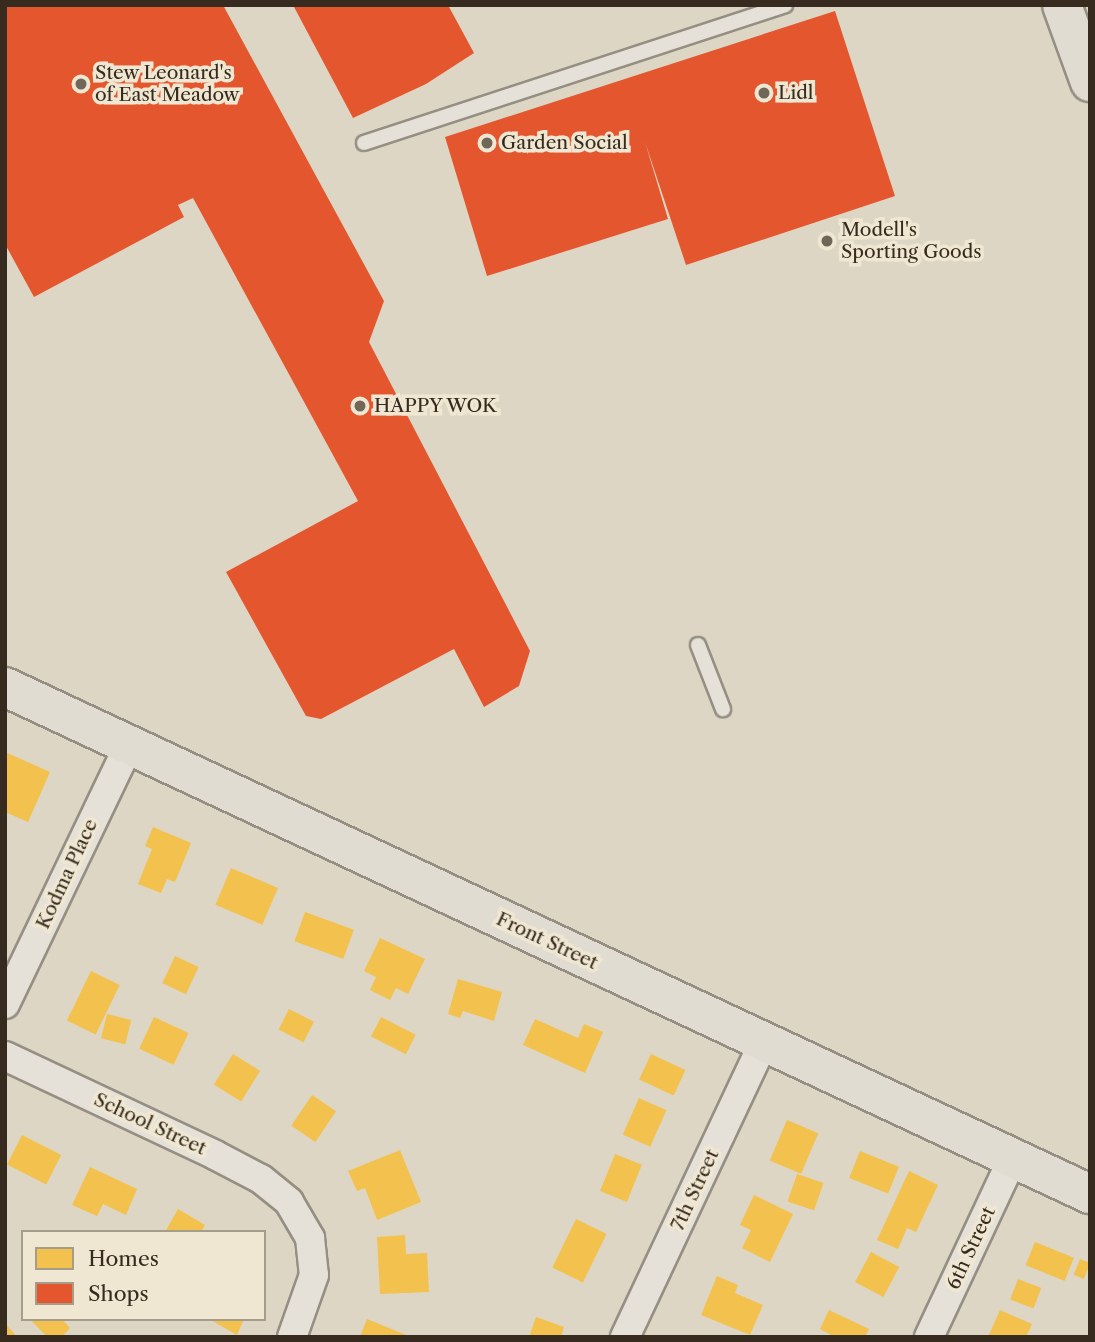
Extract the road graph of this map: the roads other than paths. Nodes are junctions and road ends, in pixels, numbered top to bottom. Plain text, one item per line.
1 (785, 5) edge
2 (1062, 5) edge
3 (1090, 82) edge
4 (364, 143) dead end
5 (698, 645) dead end
6 (5, 687) edge
7 (723, 709) dead end
8 (129, 745) junction
9 (5, 1004) edge
10 (764, 1042) junction
11 (5, 1056) edge
12 (1013, 1158) junction
13 (1090, 1194) edge
14 (292, 1337) edge
15 (625, 1337) edge
16 (929, 1337) edge

1 - 4 lane
2 - 3 main road
5 - 7 lane
6 - 8 main road, Front Street
8 - 9 street, Kodma Place
8 - 10 main road, Front Street
10 - 12 main road, Front Street
10 - 15 street, 7th Street
11 - 14 street, School Street
12 - 13 main road, Front Street
12 - 16 street, 6th Street

